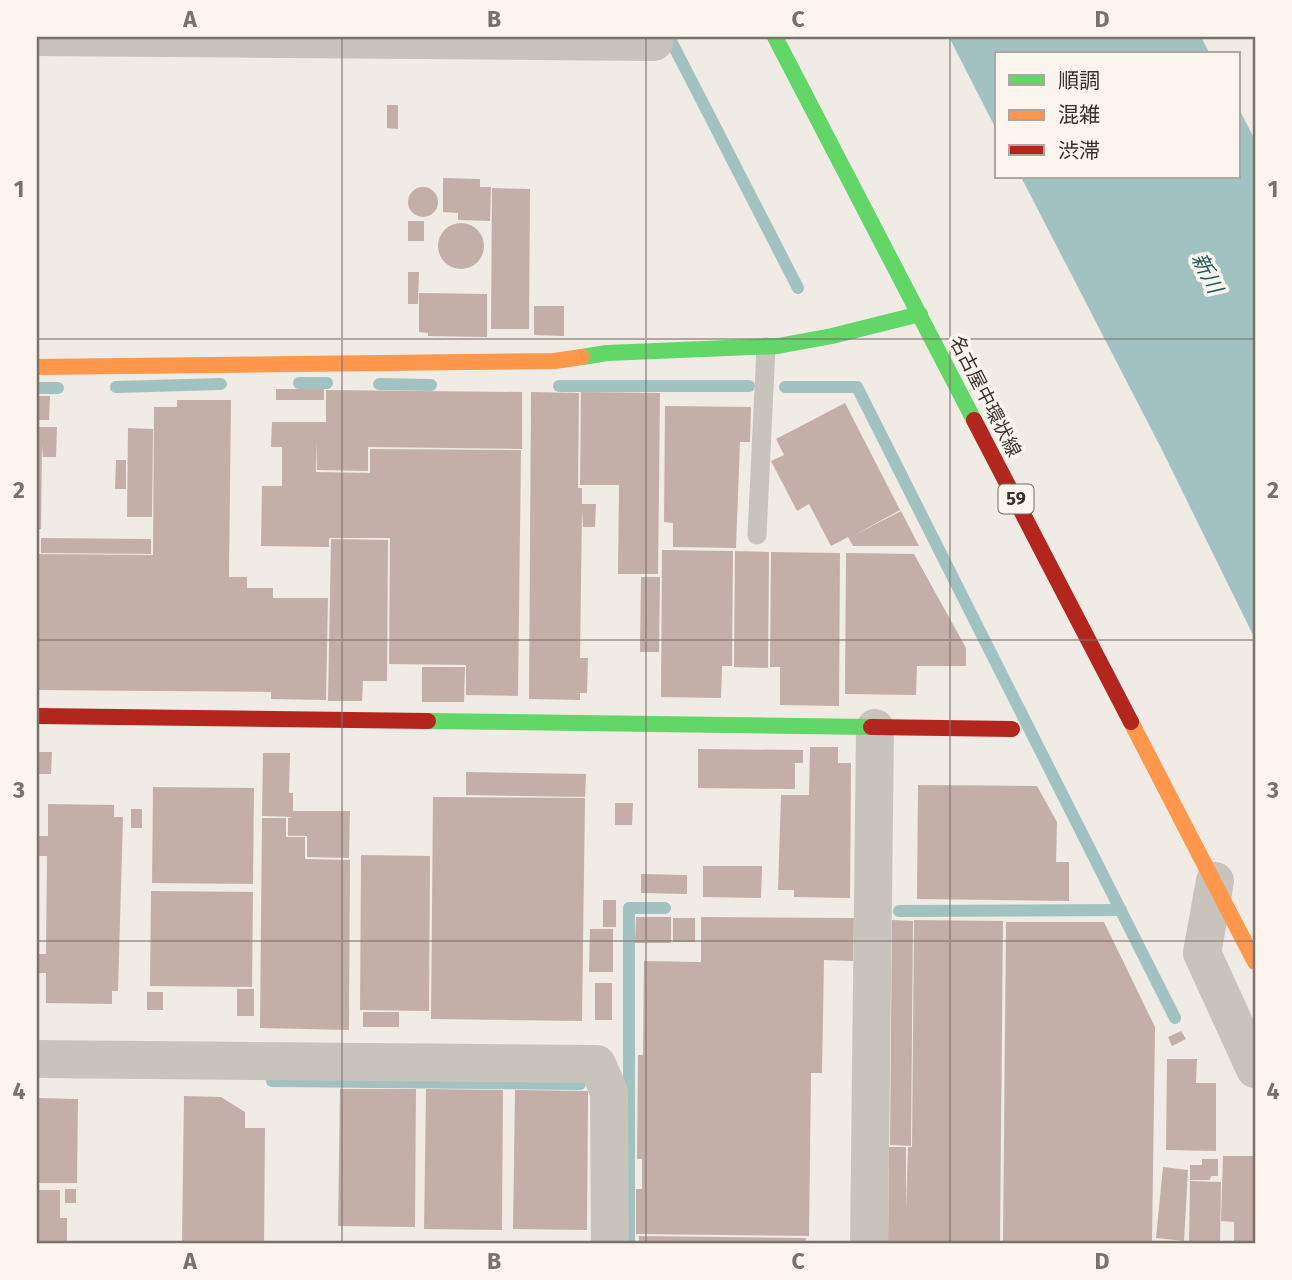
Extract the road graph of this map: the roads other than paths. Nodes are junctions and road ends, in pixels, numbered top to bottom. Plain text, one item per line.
1 (37, 37) edge
2 (775, 37) edge
3 (654, 42) dead end
4 (920, 314) junction
5 (766, 347) junction
6 (37, 367) edge
7 (757, 535) dead end
8 (37, 716) edge
9 (875, 728) junction
10 (1012, 729) dead end
11 (1215, 881) junction
12 (1255, 962) edge
13 (37, 1059) edge
14 (1255, 1069) edge
15 (610, 1243) edge
16 (869, 1243) edge

1 - 3 street
2 - 4 street, 名古屋中環状線 / 59
4 - 5 street
4 - 11 street, 名古屋中環状線 / 59
5 - 6 street
5 - 7 lane
8 - 9 street
9 - 10 street
9 - 16 street
11 - 12 street, 名古屋中環状線 / 59
11 - 14 street
13 - 15 street

